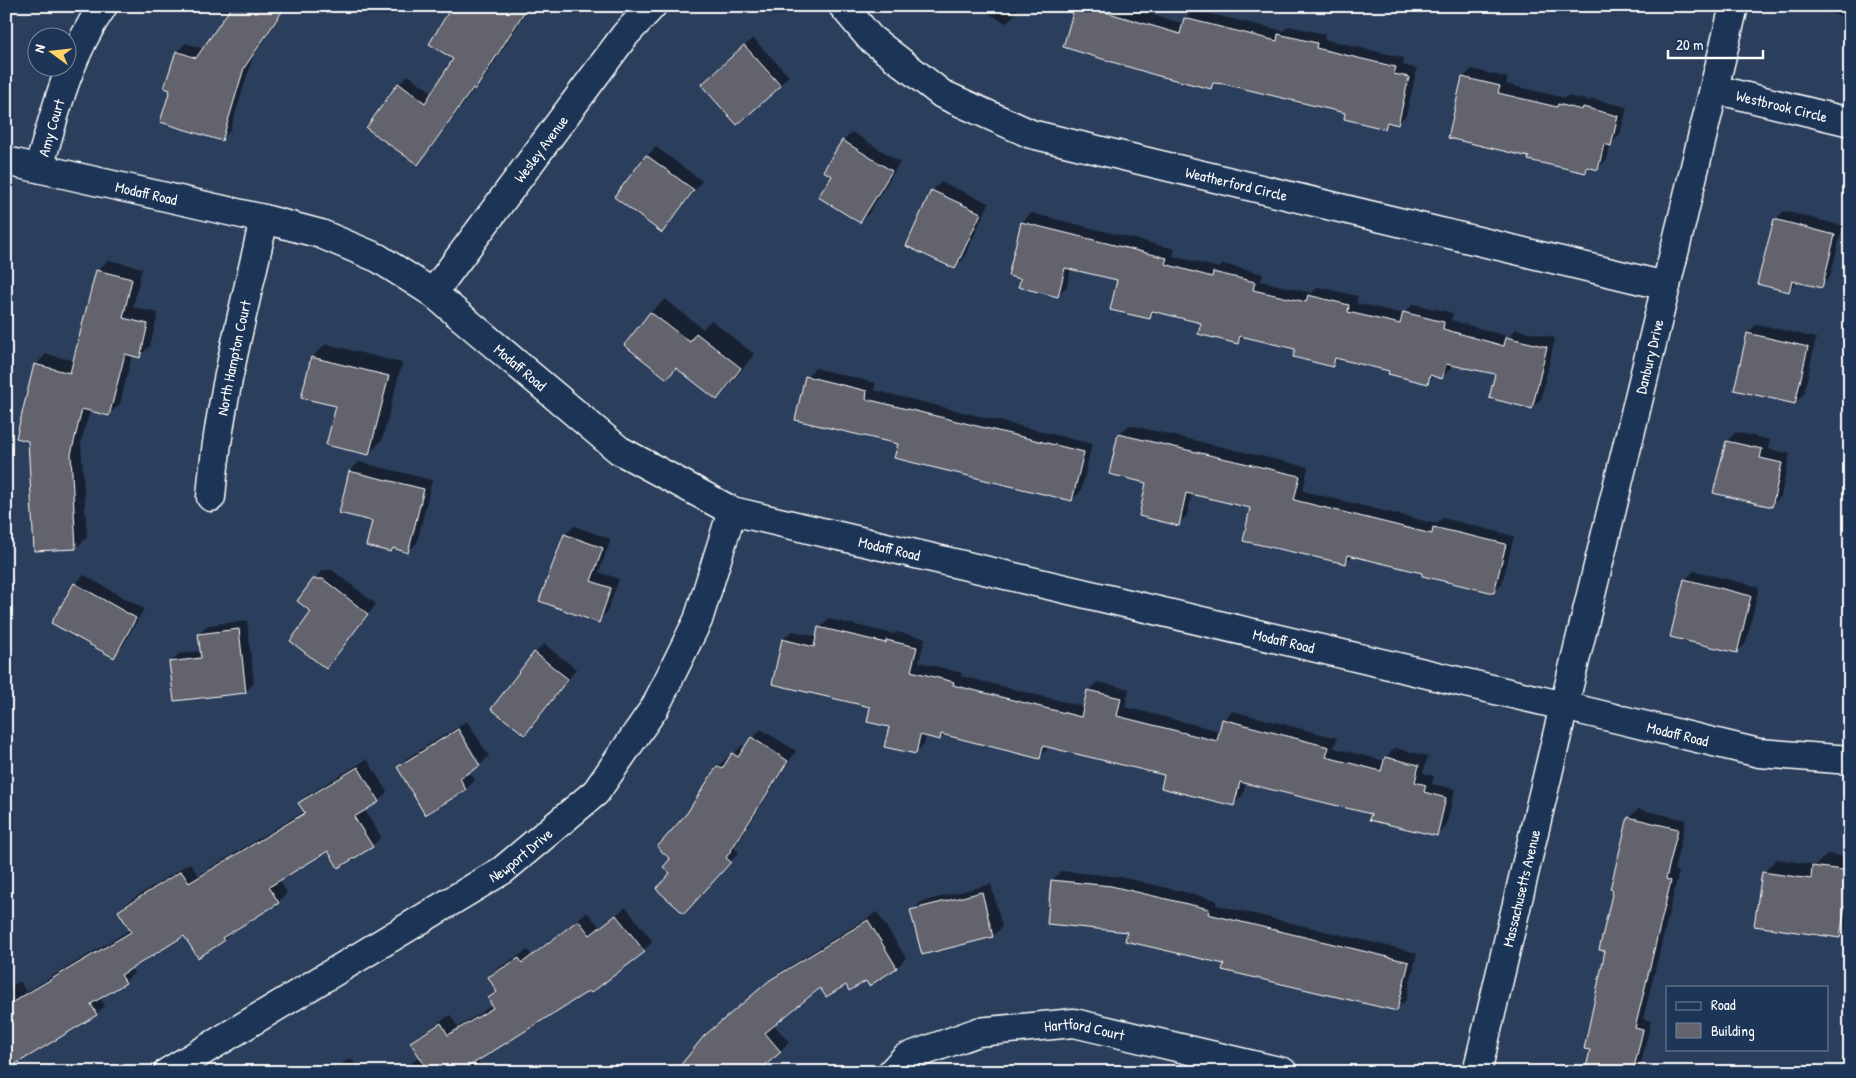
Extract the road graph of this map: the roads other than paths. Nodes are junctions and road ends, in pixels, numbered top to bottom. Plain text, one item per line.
1 (103, 6) edge
2 (652, 6) edge
3 (843, 6) edge
4 (1734, 6) edge
5 (1714, 89) junction
6 (1850, 122) edge
7 (6, 161) edge
8 (39, 168) junction
9 (264, 220) junction
10 (1666, 286) junction
11 (433, 293) junction
12 (211, 497) dead end
13 (732, 511) junction
14 (1564, 706) junction
15 (1850, 760) edge
16 (168, 1072) edge
17 (892, 1072) edge
18 (1283, 1072) edge
19 (1477, 1072) edge

1 - 8 street, Amy Court
2 - 11 street, Wesley Avenue
3 - 10 street, Weatherford Circle
4 - 5 street, Danbury Drive
5 - 6 street, Westbrook Circle
5 - 10 street, Danbury Drive
7 - 8 street, Modaff Road
8 - 9 street, Modaff Road
9 - 11 street, Modaff Road
9 - 12 street, North Hampton Court
10 - 14 street, Danbury Drive
11 - 13 street, Modaff Road
13 - 14 street, Modaff Road
13 - 16 street, Newport Drive
14 - 15 street, Modaff Road
14 - 19 street, Massachusetts Avenue
17 - 18 street, Hartford Court

